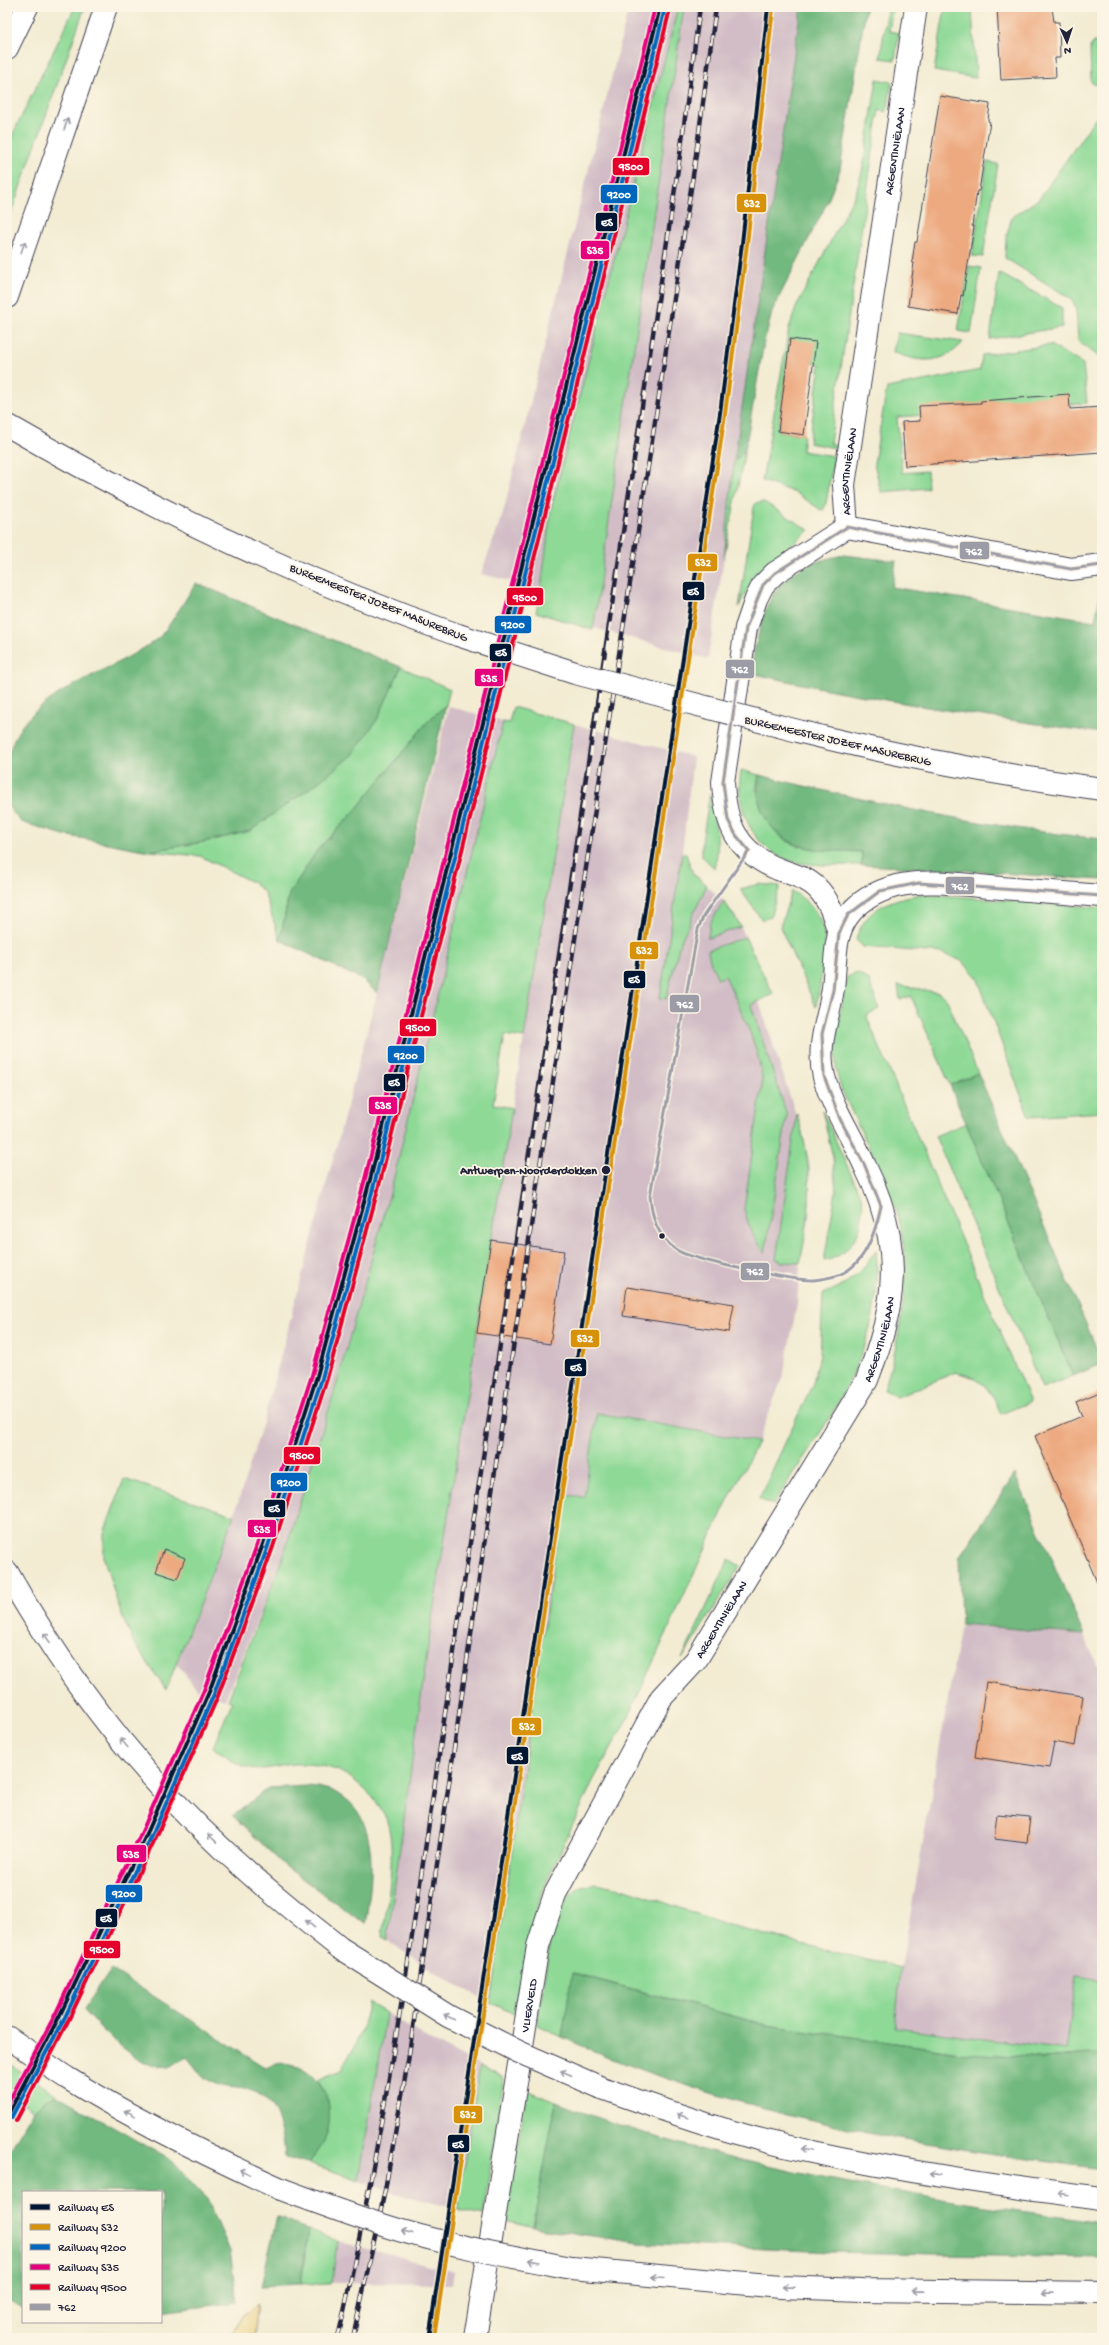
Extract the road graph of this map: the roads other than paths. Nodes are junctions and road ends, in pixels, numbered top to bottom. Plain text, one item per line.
1 (27, 7) edge
2 (106, 7) edge
3 (916, 7) edge
4 (7, 48) edge
5 (7, 297) edge
6 (7, 425) edge
7 (847, 527) junction
8 (1102, 565) edge
9 (1102, 789) edge
10 (1102, 896) edge
11 (839, 933) junction
12 (7, 1572) edge
13 (661, 1698) joint
14 (7, 2036) edge
15 (1102, 2199) edge
16 (1094, 2293) edge
17 (475, 2338) edge

1 - 4 main road
5 -> 2 main road
3 - 7 main road, ARGENTINIËLAAN
6 - 9 main road, BURGEMEESTER JOZEF MASUREBRUG, bridge
7 - 8 main road
7 - 11 main road, ARGENTINIËLAAN
10 - 11 main road, ARGENTINIËLAAN
11 - 13 main road, ARGENTINIËLAAN
15 -> 12 main road, bridge
13 - 17 main road, VLIERVELD
16 -> 14 main road, bridge

